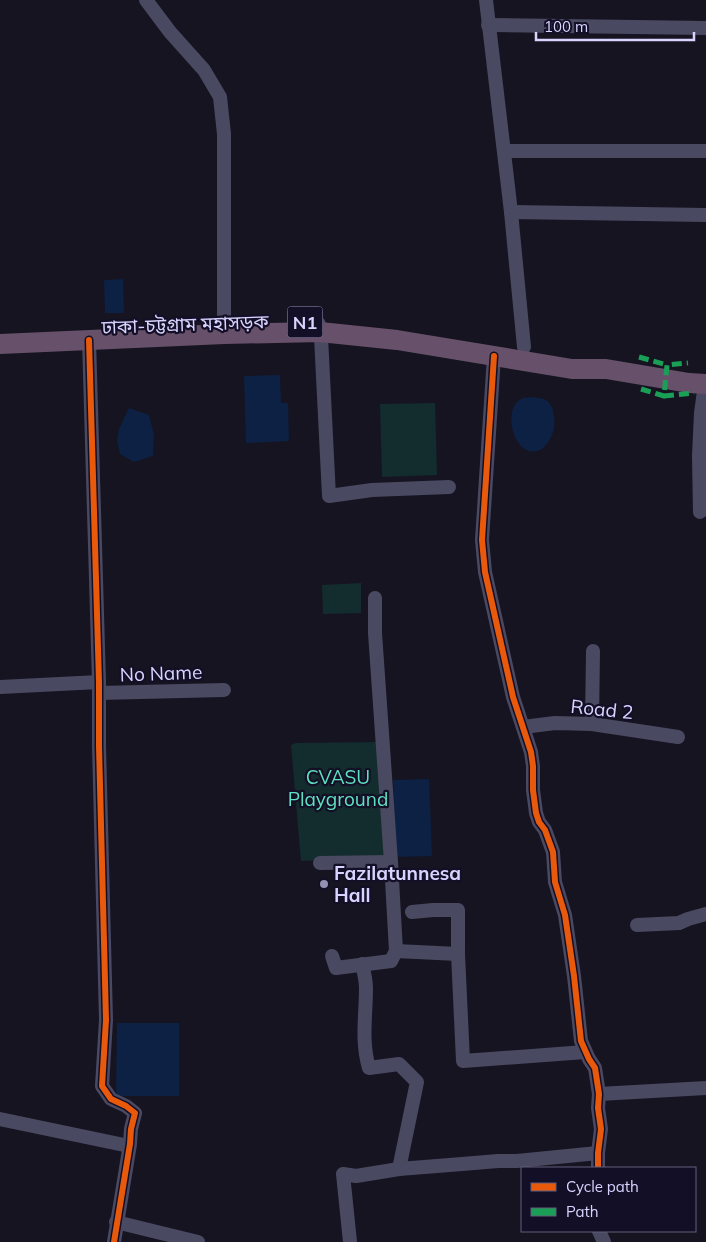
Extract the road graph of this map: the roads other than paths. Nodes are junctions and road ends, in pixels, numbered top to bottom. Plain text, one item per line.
1 (146, 0) edge
2 (486, 0) edge
3 (488, 25) junction
4 (706, 28) edge
5 (504, 151) junction
6 (706, 151) edge
7 (511, 212) junction
8 (706, 215) edge
9 (224, 328) junction
10 (320, 328) junction
11 (0, 332) edge
12 (89, 340) junction
13 (0, 344) edge
14 (524, 348) junction
15 (494, 356) junction
16 (606, 369) junction
17 (706, 384) edge
18 (449, 487) dead end
19 (700, 512) dead end
20 (375, 598) dead end
21 (593, 652) dead end
22 (0, 687) edge
23 (99, 688) junction
24 (224, 690) dead end
25 (592, 724) junction
26 (523, 727) junction
27 (678, 738) dead end
28 (391, 862) junction
29 (320, 863) dead end
30 (412, 912) dead end
31 (706, 914) edge
32 (637, 925) dead end
33 (396, 951) junction
34 (458, 954) junction
35 (332, 956) dead end
36 (362, 964) junction
37 (585, 1052) junction
38 (706, 1088) edge
39 (599, 1094) junction
40 (0, 1119) edge
41 (129, 1146) junction
42 (598, 1153) junction
43 (598, 1167) edge
44 (399, 1169) junction
45 (116, 1222) junction
46 (114, 1242) edge
47 (198, 1242) edge
48 (350, 1242) edge

1 - 9 street
2 - 3 street
3 - 4 street
3 - 5 street
5 - 6 street
5 - 7 street
7 - 8 street
7 - 14 street
9 - 10 highway, ঢাকা-চট্টগ্রাম মহাসড়ক / N1
9 - 11 highway, ঢাকা-চট্টগ্রাম মহাসড়ক / N1
9 - 12 highway, ঢাকা-চট্টগ্রাম মহাসড়ক / N1
10 - 14 highway, ঢাকা-চট্টগ্রাম মহাসড়ক / N1
10 - 15 highway, ঢাকা-চট্টগ্রাম মহাসড়ক / N1
10 - 18 street
12 - 13 highway, ঢাকা-চট্টগ্রাম মহাসড়ক / N1
12 - 23 street
14 - 16 highway, ঢাকা-চট্টগ্রাম মহাসড়ক / N1
15 - 16 highway, ঢাকা-চট্টগ্রাম মহাসড়ক / N1
15 - 26 street
16 - 17 highway, ঢাকা-চট্টগ্রাম মহাসড়ক / N1
17 - 19 street
20 - 28 street
21 - 25 street
22 - 23 street, No Name
23 - 24 street, No Name
23 - 41 street
25 - 26 street, Road 2
25 - 27 street, Road 2
26 - 37 street
28 - 29 street
28 - 33 street
30 - 34 street
31 - 32 street
33 - 34 street
33 - 36 street
34 - 37 street
35 - 36 street
36 - 44 street
37 - 39 street
38 - 39 street
39 - 42 street
40 - 41 street
41 - 45 street
42 - 43 street
42 - 44 street
44 - 48 street
45 - 46 street
45 - 47 street

